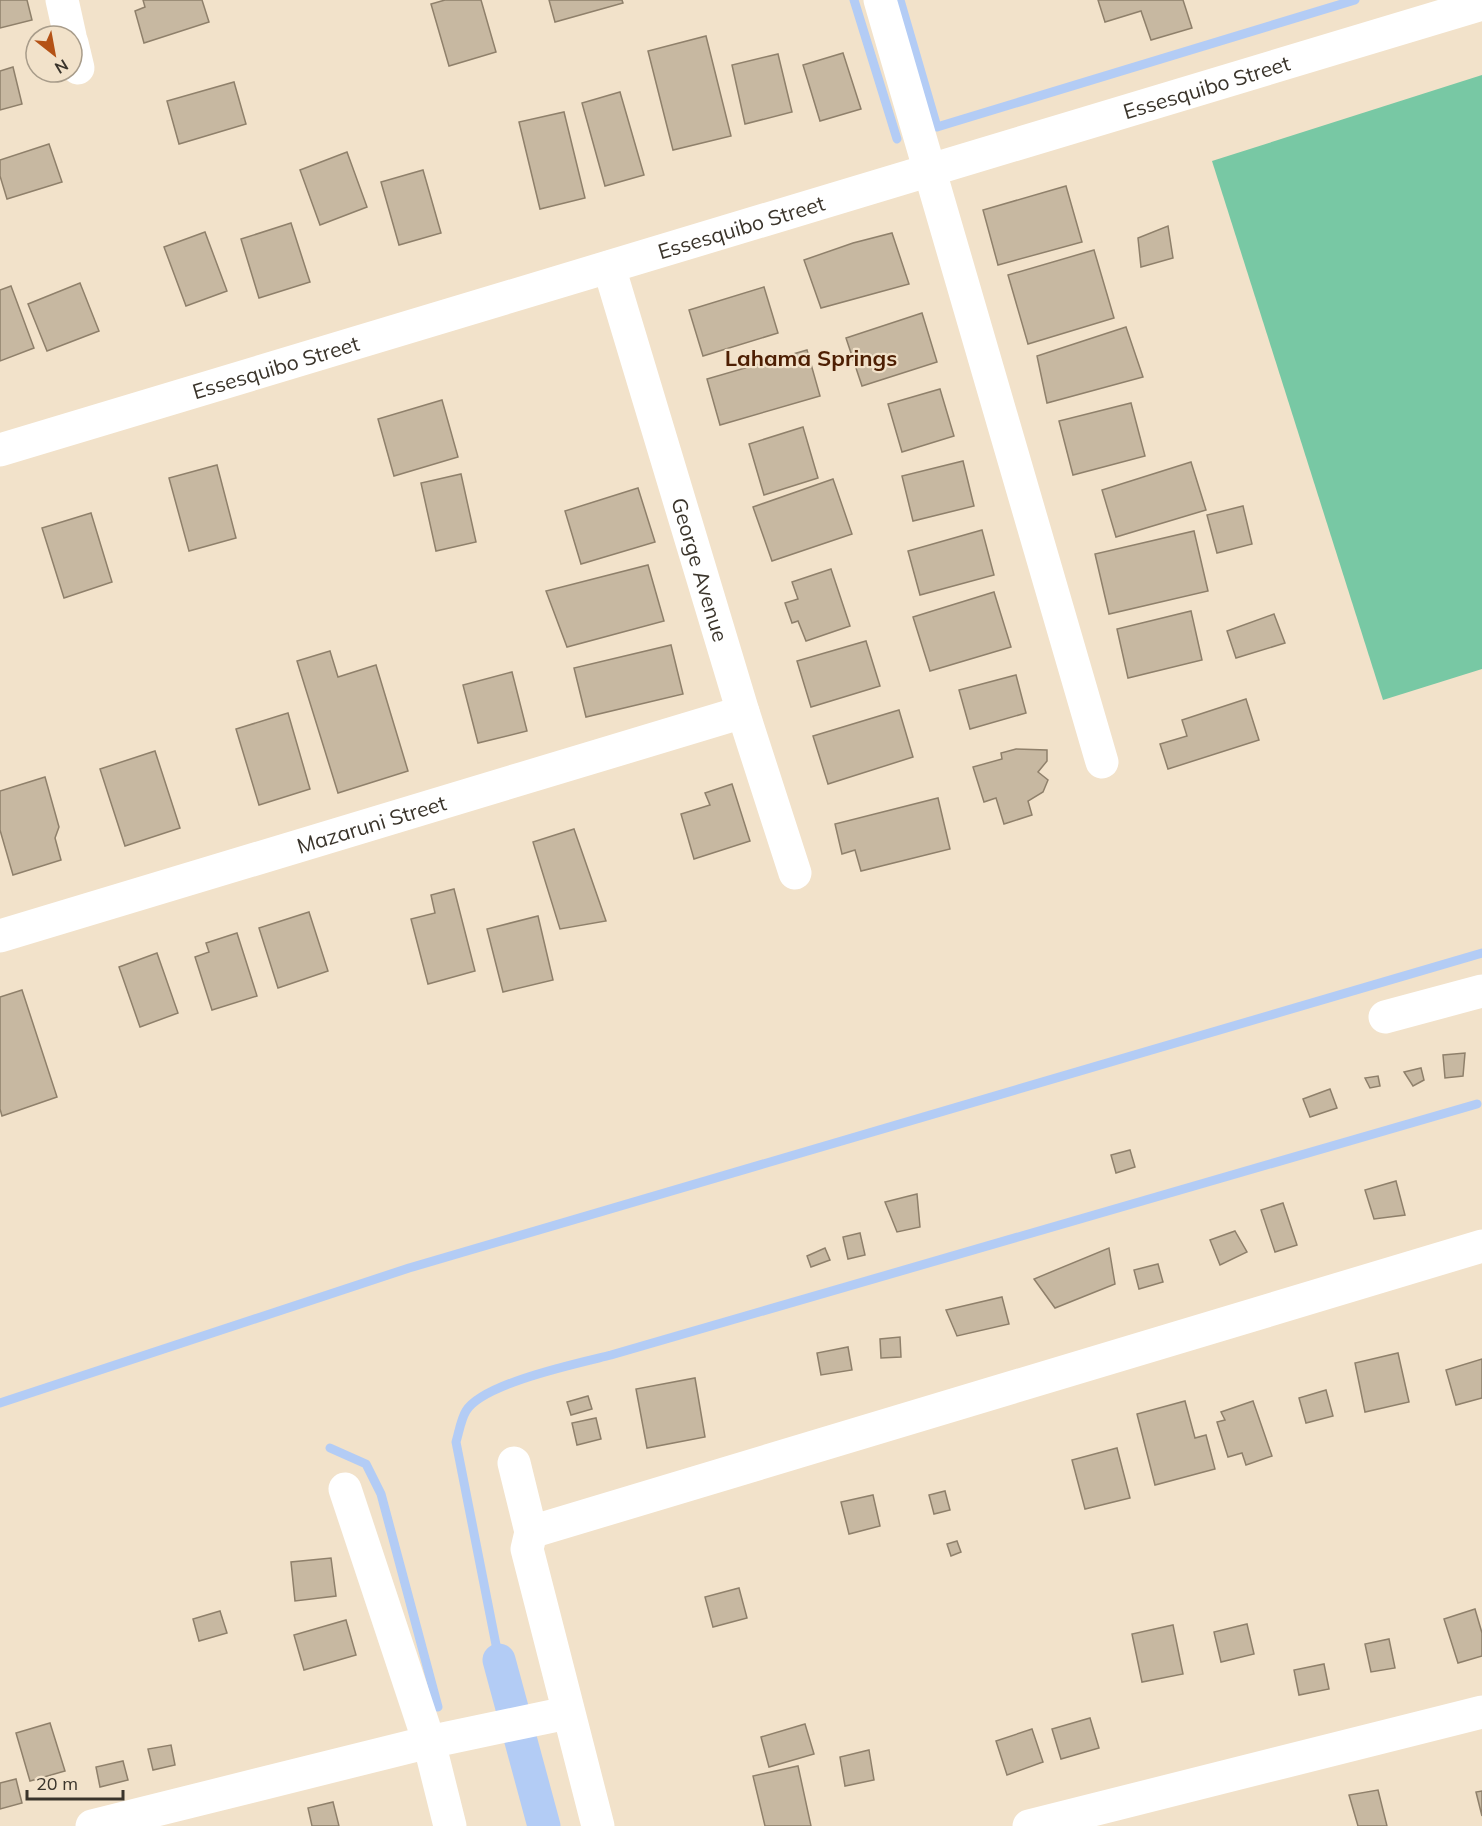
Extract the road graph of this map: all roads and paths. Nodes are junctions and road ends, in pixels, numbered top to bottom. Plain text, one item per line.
1 (62, 0) edge
2 (880, 0) edge
3 (1482, 4) edge
4 (67, 24) edge
5 (929, 170) junction
6 (609, 267) junction
7 (0, 450) edge
8 (743, 712) junction
9 (1102, 762) dead end
10 (795, 873) dead end
11 (0, 936) edge
12 (1482, 990) edge
13 (1385, 1017) dead end
14 (1482, 1246) edge
15 (514, 1463) dead end
16 (345, 1490) dead end
17 (531, 1532) junction
18 (1482, 1712) edge
19 (567, 1713) junction
20 (429, 1742) junction
21 (92, 1826) edge
22 (450, 1826) edge
23 (598, 1826) edge
24 (1029, 1826) edge

1 - 4 street
2 - 5 street
3 - 5 street, Essesquibo Street
5 - 6 street, Essesquibo Street
5 - 9 street
6 - 7 street, Essesquibo Street
6 - 8 street, George Avenue
8 - 10 street, George Avenue
8 - 11 street, Mazaruni Street
12 - 13 street
14 - 17 street
15 - 17 street
16 - 20 street
17 - 19 street
18 - 24 street
19 - 20 street
19 - 23 street
20 - 21 street
20 - 22 street

